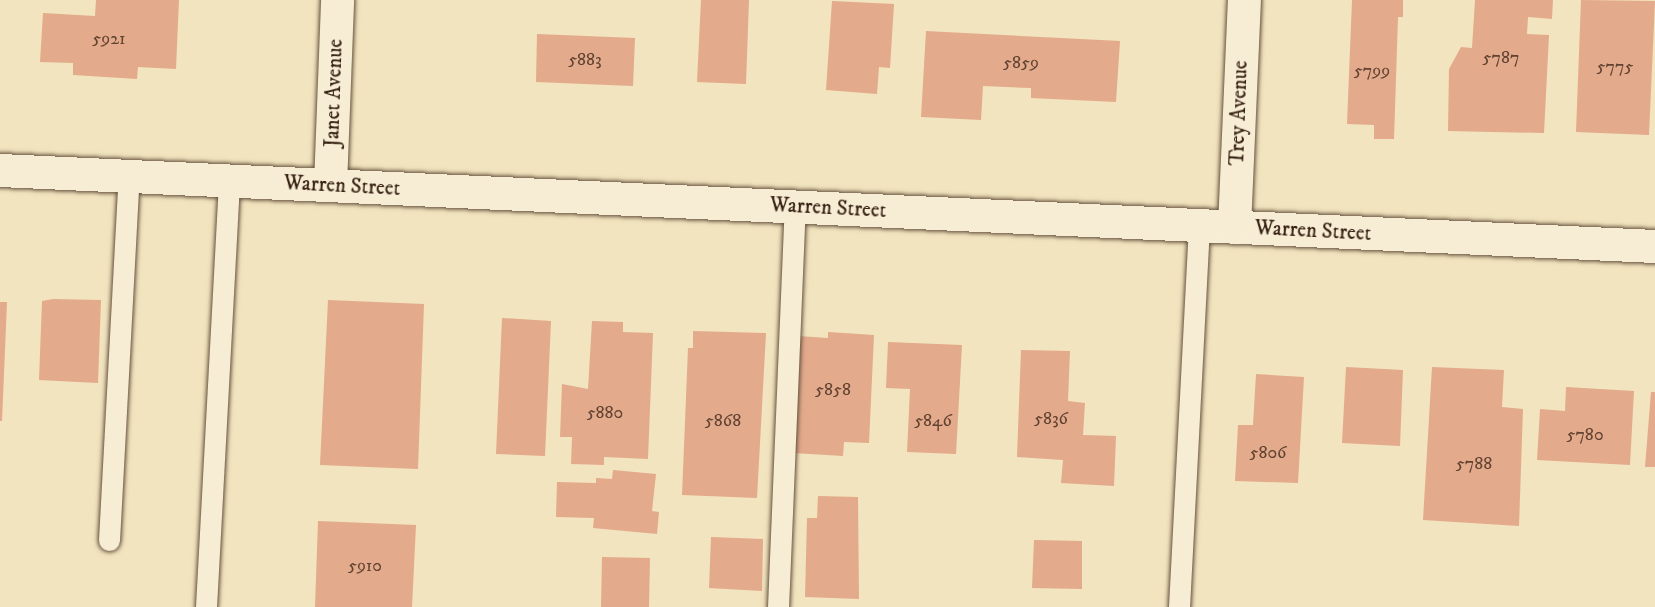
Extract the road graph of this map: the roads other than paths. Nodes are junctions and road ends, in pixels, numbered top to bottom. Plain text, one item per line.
1 (337, 0) edge
2 (1244, 0) edge
3 (0, 170) edge
4 (129, 176) junction
5 (229, 181) junction
6 (330, 185) junction
7 (795, 206) junction
8 (1199, 226) junction
9 (1234, 227) junction
10 (1655, 246) edge
11 (109, 540) dead end
12 (206, 607) edge
13 (778, 607) edge
14 (1179, 607) edge

1 - 6 street, Janet Avenue
2 - 9 street, Trey Avenue
3 - 4 street, Warren Street
4 - 5 street, Warren Street
4 - 11 lane
5 - 6 street, Warren Street
5 - 12 lane
6 - 7 street, Warren Street
7 - 8 street, Warren Street
7 - 13 lane
8 - 9 street, Warren Street
8 - 14 lane
9 - 10 street, Warren Street

